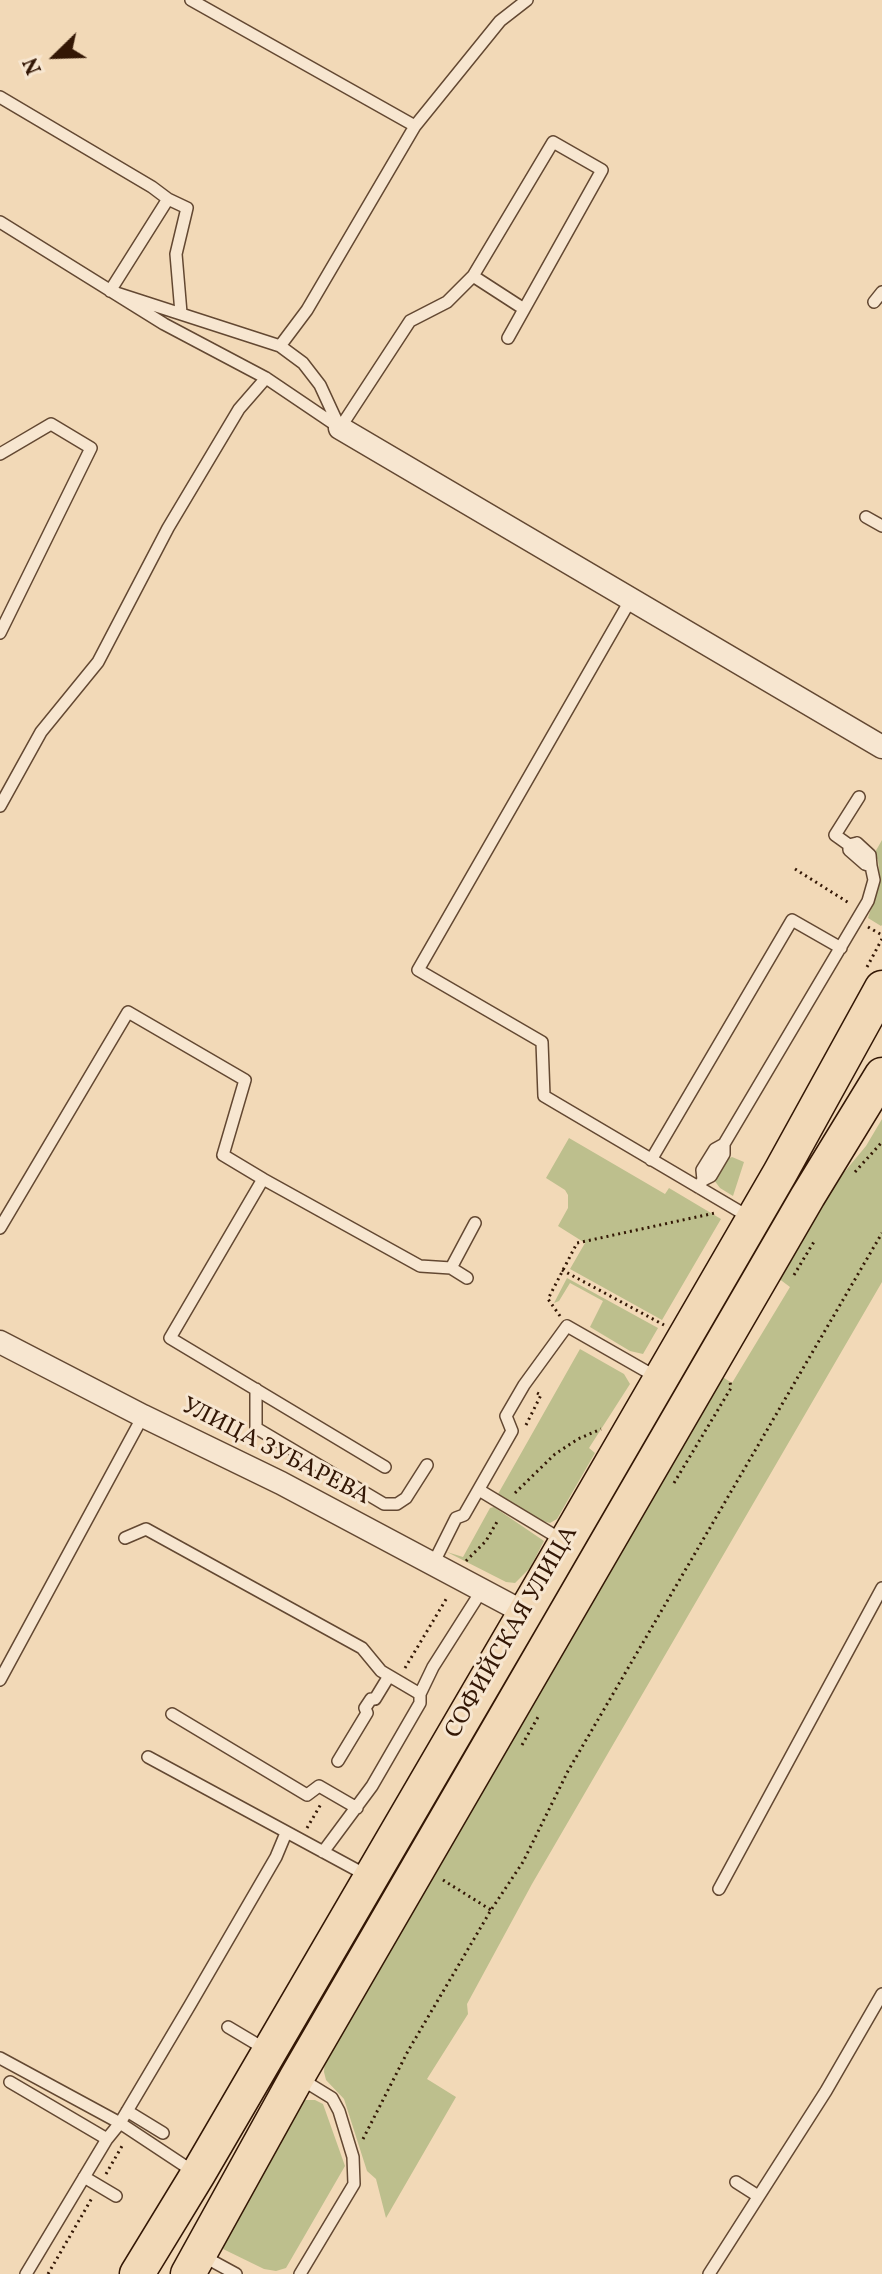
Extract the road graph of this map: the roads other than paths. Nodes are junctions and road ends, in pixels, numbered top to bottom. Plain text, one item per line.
1 (191, 0) edge
2 (527, 0) edge
3 (0, 97) edge
4 (415, 126) junction
5 (168, 199) junction
6 (0, 222) edge
7 (473, 276) junction
8 (110, 291) junction
9 (524, 309) junction
10 (181, 313) junction
11 (508, 338) dead end
12 (280, 346) junction
13 (266, 378) junction
14 (340, 428) junction
15 (0, 454) edge
16 (866, 517) dead end
17 (882, 526) edge
18 (631, 599) junction
19 (0, 633) edge
20 (882, 747) edge
21 (859, 797) dead end
22 (0, 806) edge
23 (841, 948) junction
24 (882, 988) edge
25 (882, 1075) edge
26 (651, 1160) junction
27 (263, 1179) junction
28 (700, 1184) junction
29 (744, 1214) junction
30 (475, 1223) dead end
31 (0, 1228) edge
32 (451, 1268) junction
33 (467, 1278) dead end
34 (0, 1342) edge
35 (660, 1379) junction
36 (256, 1389) junction
37 (143, 1416) junction
38 (427, 1465) dead end
39 (385, 1467) dead end
40 (479, 1490) junction
41 (125, 1538) dead end
42 (566, 1542) junction
43 (433, 1564) junction
44 (882, 1588) edge
45 (482, 1590) junction
46 (525, 1613) junction
47 (389, 1676) junction
48 (0, 1680) edge
49 (420, 1694) junction
50 (172, 1714) dead end
51 (148, 1757) dead end
52 (338, 1761) dead end
53 (357, 1808) junction
54 (286, 1833) junction
55 (323, 1852) junction
56 (370, 1877) junction
57 (719, 1889) dead end
58 (882, 1994) edge
59 (228, 2027) dead end
60 (270, 2051) junction
61 (2, 2063) edge
62 (297, 2077) junction
63 (10, 2082) dead end
64 (127, 2111) junction
65 (120, 2123) junction
66 (163, 2133) dead end
67 (107, 2139) junction
68 (198, 2174) junction
69 (84, 2177) junction
70 (736, 2182) dead end
71 (116, 2196) dead end
72 (758, 2196) junction
73 (194, 2264) edge
74 (26, 2274) edge
75 (137, 2274) edge
76 (236, 2274) edge
77 (300, 2274) edge
78 (709, 2274) edge

1 - 4 lane
2 - 4 lane
3 - 5 lane
4 - 12 lane
5 - 8 lane
5 - 10 lane
6 - 8 lane
7 - 9 lane
7 - 9 lane
7 - 14 lane
8 - 10 lane
8 - 13 lane
9 - 11 lane
10 - 12 lane
12 - 14 lane
13 - 14 lane
13 - 22 lane
14 - 18 street
15 - 19 lane
16 - 17 lane
18 - 20 street
18 - 26 lane
21 - 23 lane
23 - 26 lane
23 - 28 lane
24 - 29 main road, СОФИЙСКАЯ УЛИЦА
25 - 62 main road, СОФИЙСКАЯ УЛИЦА
26 - 28 lane
27 - 31 lane
27 - 32 lane
27 - 36 lane
28 - 29 lane
29 - 35 main road, СОФИЙСКАЯ УЛИЦА
30 - 32 lane
32 - 33 lane
34 - 37 street, УЛИЦА ЗУБАРЕВА
35 - 40 lane
35 - 42 main road, СОФИЙСКАЯ УЛИЦА
36 - 38 lane
36 - 39 lane
37 - 43 street, УЛИЦА ЗУБАРЕВА
37 - 48 lane
40 - 42 lane
40 - 43 lane
41 - 47 lane
42 - 46 main road, СОФИЙСКАЯ УЛИЦА
43 - 45 street, УЛИЦА ЗУБАРЕВА
44 - 57 lane
45 - 46 street, УЛИЦА ЗУБАРЕВА
45 - 49 lane
46 - 56 main road, СОФИЙСКАЯ УЛИЦА
47 - 49 lane
47 - 52 lane
49 - 53 lane
50 - 53 lane
51 - 54 lane
53 - 55 lane
54 - 55 lane
54 - 64 lane
55 - 56 lane
56 - 60 main road, СОФИЙСКАЯ УЛИЦА
58 - 72 lane
59 - 60 lane
60 - 68 main road, СОФИЙСКАЯ УЛИЦА
61 - 65 lane
62 - 73 main road, СОФИЙСКАЯ УЛИЦА
62 - 77 lane
63 - 67 lane
64 - 65 lane
64 - 66 lane
65 - 67 lane
65 - 68 lane
67 - 69 lane
68 - 75 main road, СОФИЙСКАЯ УЛИЦА
69 - 71 lane
69 - 74 lane
70 - 72 lane
72 - 78 lane
73 - 76 lane

